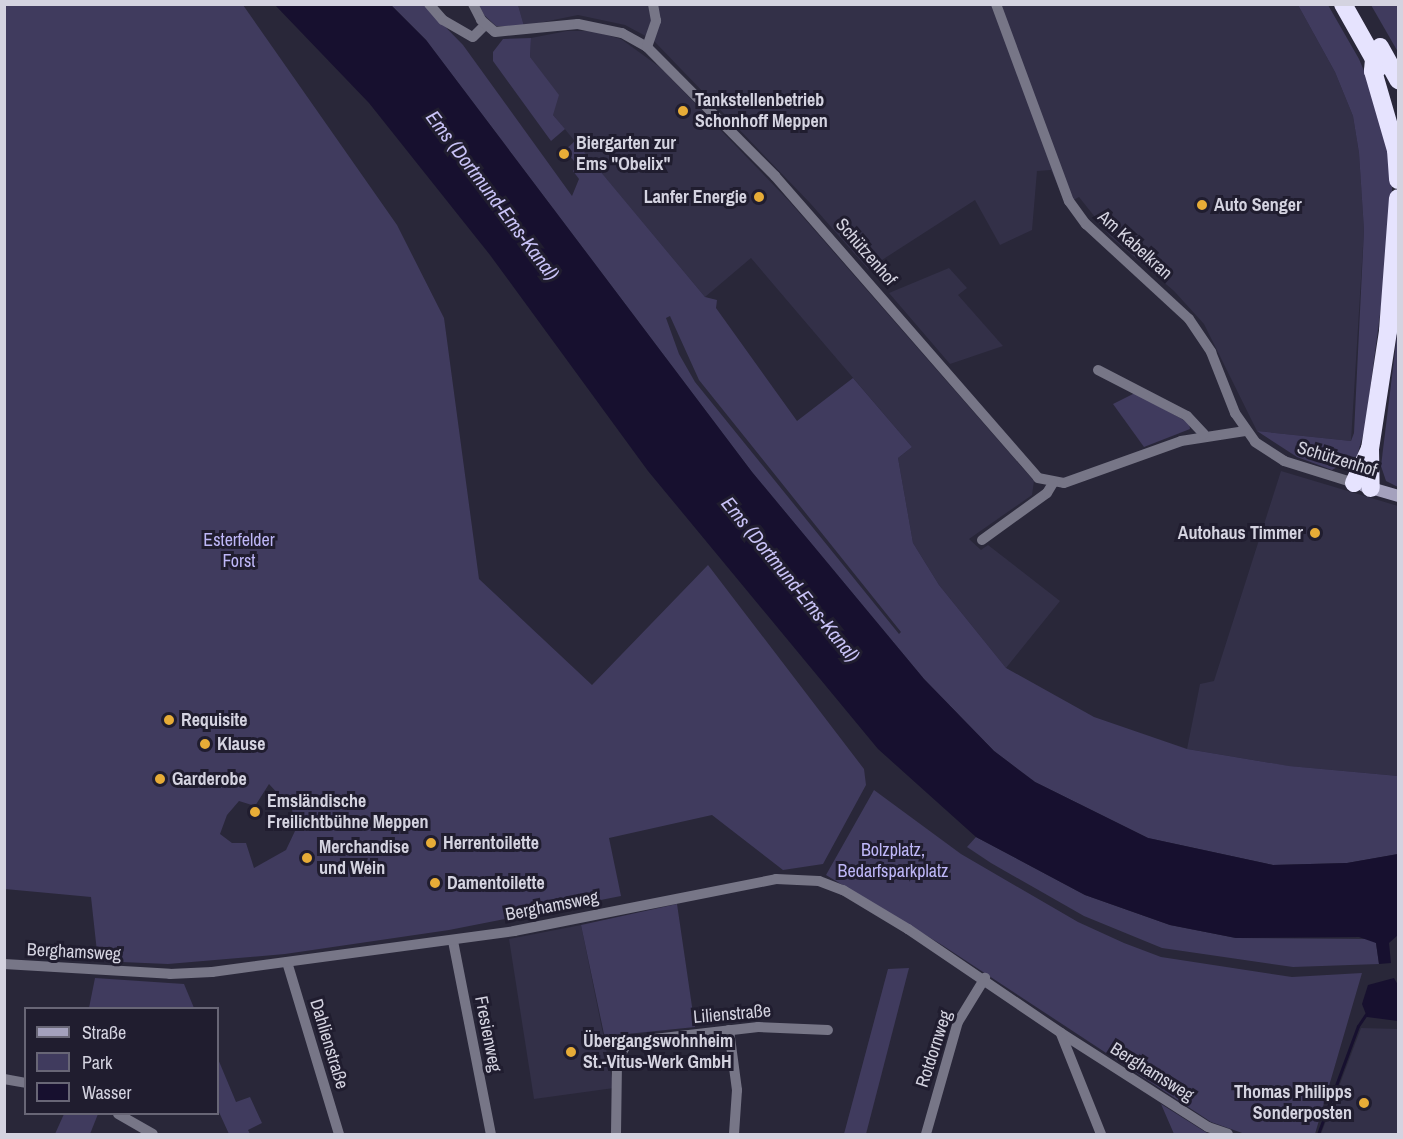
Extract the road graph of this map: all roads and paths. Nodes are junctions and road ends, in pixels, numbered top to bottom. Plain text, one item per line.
1 (429, 4) edge
2 (473, 4) edge
3 (653, 4) edge
4 (996, 4) edge
5 (1343, 4) edge
6 (1356, 4) edge
7 (485, 25) junction
8 (647, 47) junction
9 (1374, 59) junction
10 (1398, 80) edge
11 (1398, 105) edge
12 (1398, 180) edge
13 (1398, 198) edge
14 (1398, 305) edge
15 (1388, 331) junction
16 (1098, 370) dead end
17 (1245, 431) junction
18 (1204, 434) junction
19 (1053, 483) junction
20 (1363, 486) junction
21 (1398, 496) edge
22 (982, 540) dead end
23 (453, 941) junction
24 (287, 962) junction
25 (4, 964) edge
26 (985, 978) junction
27 (729, 1030) junction
28 (828, 1030) dead end
29 (1061, 1033) junction
30 (4, 1079) edge
31 (24, 1083) edge
32 (121, 1115) edge
33 (153, 1134) edge
34 (339, 1134) edge
35 (491, 1134) edge
36 (616, 1134) edge
37 (734, 1134) edge
38 (926, 1134) edge
39 (1101, 1134) edge
40 (1228, 1134) edge

1 - 7 street
2 - 7 street
3 - 8 street
4 - 17 street, Am Kabelkran
5 - 9 highway
6 - 10 highway
7 - 8 street, Schützenhof
8 - 19 street, Schützenhof
9 - 11 highway
9 - 12 highway
13 - 15 highway
14 - 15 highway
15 - 20 highway
16 - 18 street
17 - 18 street
17 - 20 street, Schützenhof
18 - 19 street
19 - 22 street
20 - 21 street, Schützenhof
23 - 24 street, Berghamsweg
23 - 26 street, Berghamsweg
23 - 35 street, Fresienweg
24 - 25 street, Berghamsweg
24 - 34 street, Dahlienstraße
26 - 29 street, Berghamsweg
26 - 38 street, Rotdornweg
27 - 28 street, Lilienstraße
27 - 36 street, Lilienstraße
27 - 37 street
29 - 39 street
29 - 40 street, Berghamsweg
30 - 31 street
32 - 33 street

